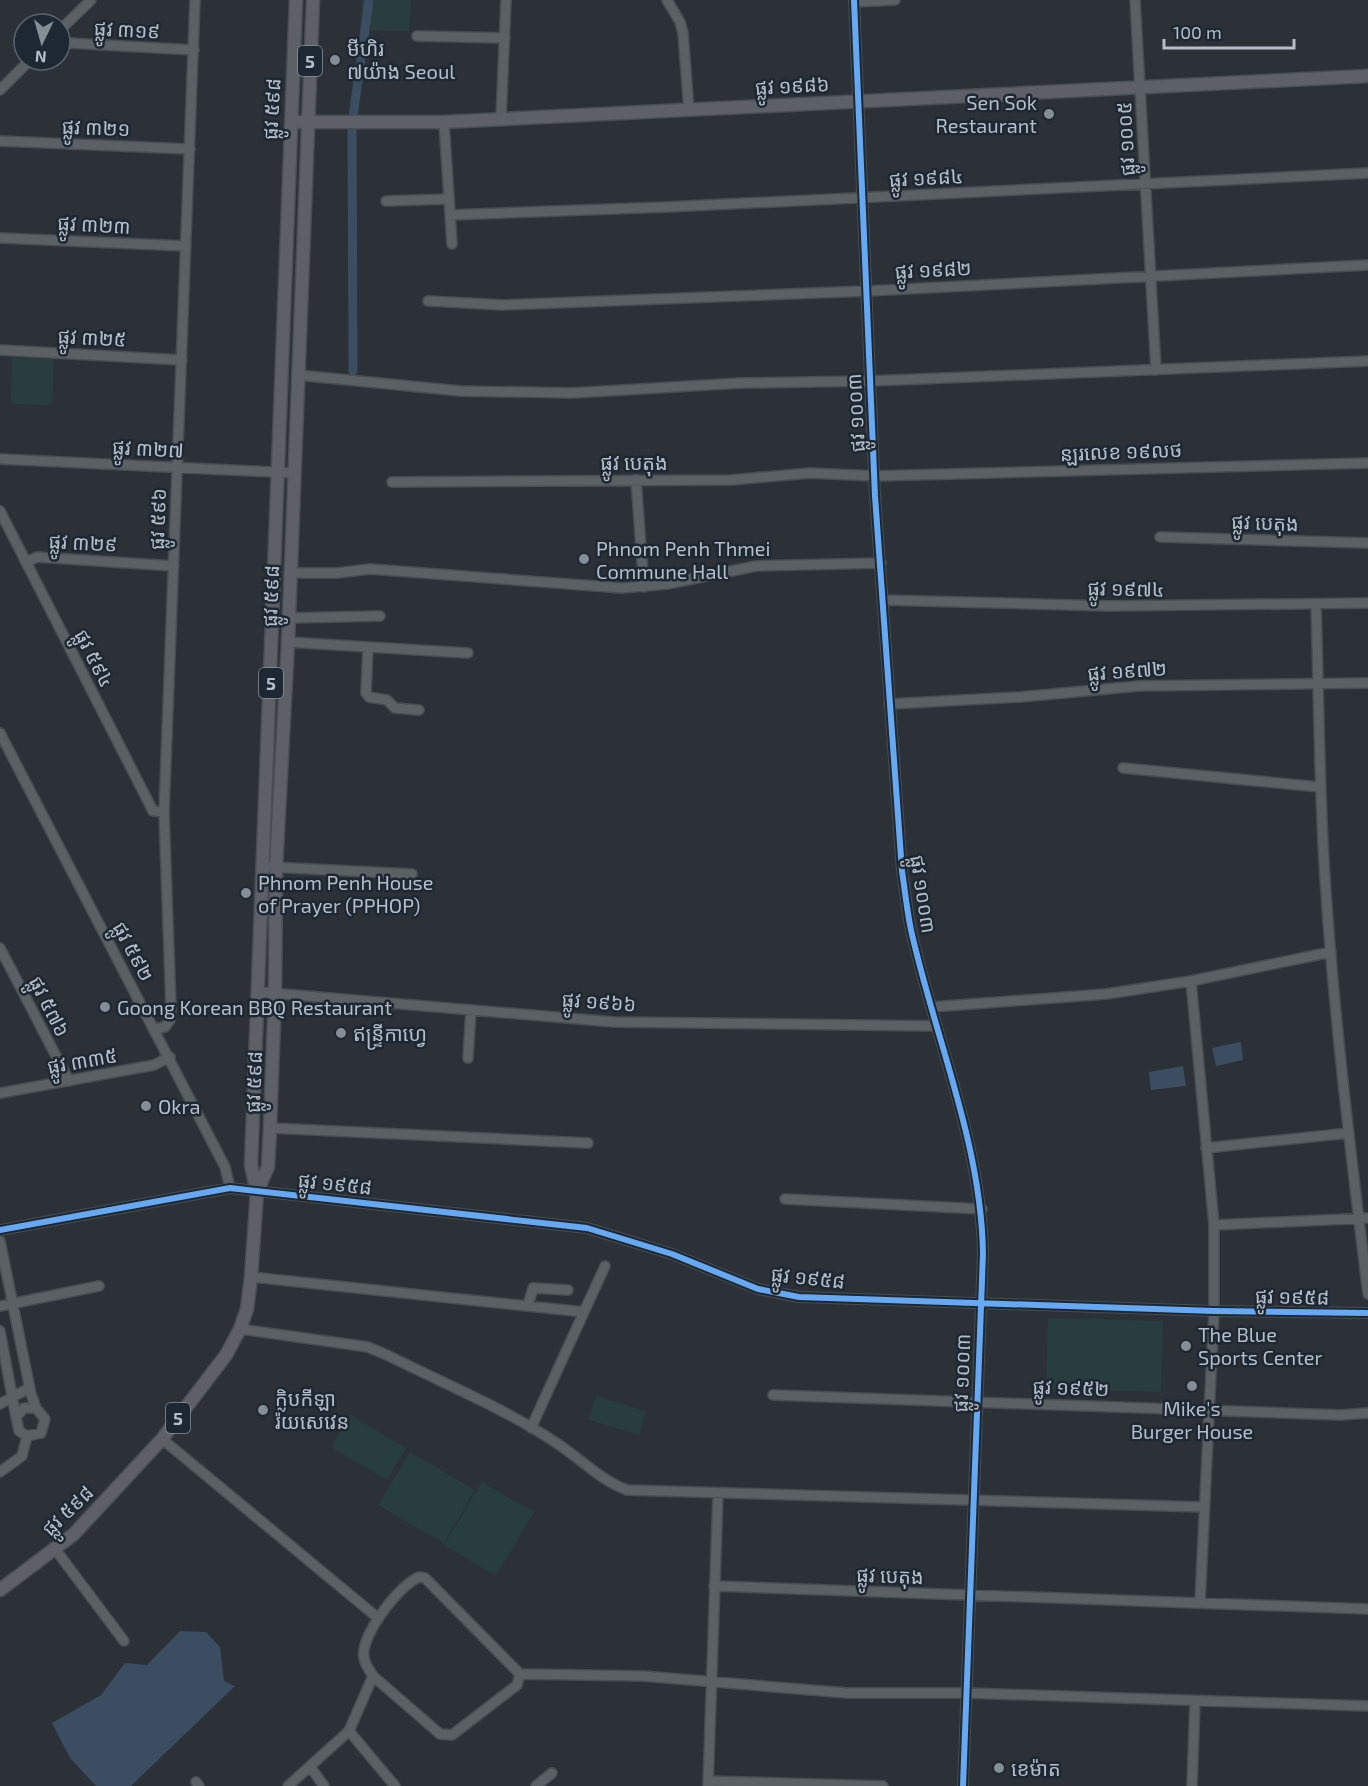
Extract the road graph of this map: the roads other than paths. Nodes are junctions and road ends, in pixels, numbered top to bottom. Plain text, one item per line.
1 (91, 0) edge
2 (195, 0) edge
3 (296, 0) edge
4 (313, 0) edge
5 (506, 0) edge
6 (667, 0) edge
7 (895, 0) edge
8 (1135, 0) edge
9 (854, 1) edge
10 (72, 18) edge
11 (295, 26) junction
12 (311, 27) junction
13 (417, 36) dead end
14 (505, 38) junction
15 (72, 43) edge
16 (194, 50) junction
17 (18, 72) edge
18 (1368, 76) edge
19 (1140, 88) junction
20 (0, 90) edge
21 (858, 102) junction
22 (689, 110) junction
23 (501, 119) junction
24 (290, 122) junction
25 (307, 122) junction
26 (444, 122) junction
27 (0, 141) edge
28 (190, 149) junction
29 (1368, 173) edge
30 (1146, 184) junction
31 (862, 198) junction
32 (449, 199) junction
33 (386, 201) dead end
34 (450, 215) junction
35 (0, 238) edge
36 (452, 244) dead end
37 (186, 246) junction
38 (1368, 265) edge
39 (1152, 276) junction
40 (867, 291) junction
41 (428, 301) dead end
42 (0, 350) edge
43 (182, 360) junction
44 (1368, 361) edge
45 (1156, 370) junction
46 (297, 375) junction
47 (870, 381) junction
48 (0, 459) edge
49 (1368, 463) edge
50 (178, 467) junction
51 (278, 472) junction
52 (294, 473) junction
53 (875, 476) junction
54 (636, 480) junction
55 (392, 482) dead end
56 (0, 511) edge
57 (1160, 537) dead end
58 (1368, 543) edge
59 (27, 562) junction
60 (881, 563) junction
61 (174, 566) junction
62 (290, 573) junction
63 (644, 587) junction
64 (883, 600) junction
65 (1368, 603) edge
66 (1316, 605) junction
67 (380, 616) dead end
68 (289, 618) junction
69 (288, 642) junction
70 (368, 647) junction
71 (468, 653) dead end
72 (1368, 683) edge
73 (1319, 684) junction
74 (889, 704) junction
75 (419, 710) dead end
76 (0, 733) edge
77 (1123, 768) dead end
78 (1320, 787) junction
79 (164, 812) junction
80 (270, 867) junction
81 (412, 874) dead end
82 (0, 948) edge
83 (1331, 952) junction
84 (1191, 981) junction
85 (259, 992) junction
86 (275, 993) junction
87 (932, 1007) junction
88 (471, 1010) junction
89 (937, 1026) junction
90 (155, 1029) junction
91 (170, 1057) junction
92 (468, 1058) dead end
93 (69, 1081) junction
94 (0, 1093) edge
95 (270, 1128) junction
96 (1349, 1133) junction
97 (588, 1143) dead end
98 (1206, 1148) junction
99 (230, 1188) junction
100 (257, 1191) junction
101 (785, 1198) dead end
102 (982, 1209) junction
103 (1363, 1218) edge
104 (1214, 1225) junction
105 (0, 1230) edge
106 (0, 1241) edge
107 (605, 1266) dead end
108 (251, 1277) junction
109 (99, 1286) dead end
110 (568, 1290) dead end
111 (1368, 1294) edge
112 (980, 1303) junction
113 (13, 1304) junction
114 (528, 1305) junction
115 (0, 1306) edge
116 (1214, 1311) junction
117 (584, 1312) junction
118 (1368, 1313) edge
119 (240, 1329) junction
120 (0, 1331) edge
121 (30, 1388) junction
122 (773, 1395) dead end
123 (13, 1396) junction
124 (976, 1401) junction
125 (0, 1404) edge
126 (36, 1408) junction
127 (1208, 1409) junction
128 (1368, 1413) edge
129 (16, 1418) junction
130 (531, 1428) junction
131 (27, 1436) junction
132 (162, 1439) junction
133 (0, 1472) edge
134 (718, 1494) junction
135 (973, 1501) junction
136 (1203, 1507) junction
137 (55, 1549) junction
138 (714, 1586) junction
139 (0, 1590) edge
140 (970, 1596) junction
141 (1200, 1603) junction
142 (1368, 1609) edge
143 (378, 1618) junction
144 (124, 1641) dead end
145 (520, 1674) junction
146 (373, 1676) junction
147 (712, 1684) junction
148 (967, 1693) junction
149 (1195, 1701) junction
150 (1368, 1706) edge
151 (349, 1731) junction
152 (311, 1768) junction
153 (552, 1773) dead end
154 (708, 1783) edge
155 (288, 1786) edge
156 (324, 1786) edge
157 (395, 1786) edge
158 (536, 1786) edge
159 (883, 1786) edge
160 (963, 1786) edge
161 (1192, 1786) edge

1 - 10 street
2 - 16 street, ផ្លូវ ៥៩៦
3 - 11 main road, ផ្លូវ ៥៩៨ / 5
4 - 12 main road, ផ្លូវ ៥៩៨ / 5
5 - 14 street
6 - 22 street
7 - 9 street
8 - 19 street, ផ្លូវ ១០០៥
9 - 21 street, ផ្លូវ ១០០៣
11 - 12 main road
11 - 24 main road, ផ្លូវ ៥៩៨ / 5
12 - 25 main road, ផ្លូវ ៥៩៨ / 5
13 - 14 street
14 - 23 street
15 - 16 street, ផ្លូវ ៣១៩
16 - 28 street, ផ្លូវ ៥៩៦
17 - 20 street
18 - 19 main road, ផ្លូវ ១៩៨៦
19 - 21 main road, ផ្លូវ ១៩៨៦
19 - 30 street, ផ្លូវ ១០០៥
21 - 22 main road, ផ្លូវ ១៩៨៦
21 - 31 street, ផ្លូវ ១០០៣
22 - 23 main road, ផ្លូវ ១៩៨៦
23 - 26 main road, ផ្លូវ ១៩៨៦
24 - 25 main road, ផ្លូវ ១៩៨៦
24 - 51 main road, ផ្លូវ ៥៩៨ / 5
25 - 26 main road, ផ្លូវ ១៩៨៦
25 - 46 main road, ផ្លូវ ៥៩៨ / 5
26 - 32 street
27 - 28 street, ផ្លូវ ៣២១
28 - 37 street, ផ្លូវ ៥៩៦
29 - 30 street, ផ្លូវ ១៩៨៤
30 - 31 street, ផ្លូវ ១៩៨៤
30 - 39 street, ផ្លូវ ១០០៥
31 - 34 street, ផ្លូវ ១៩៨៤
31 - 40 street, ផ្លូវ ១០០៣
32 - 33 street
32 - 34 street
34 - 36 street
35 - 37 street, ផ្លូវ ៣២៣
37 - 43 street, ផ្លូវ ៥៩៦
38 - 39 street, ផ្លូវ ១៩៨២
39 - 40 street, ផ្លូវ ១៩៨២
39 - 45 street, ផ្លូវ ១០០៥
40 - 41 street, ផ្លូវ ១៩៨២
40 - 47 street, ផ្លូវ ១០០៣
42 - 43 street, ផ្លូវ ៣២៥
43 - 50 street, ផ្លូវ ៥៩៦
44 - 45 street
45 - 47 street
46 - 47 street
46 - 52 main road, ផ្លូវ ៥៩៨ / 5
47 - 53 street, ផ្លូវ ១០០៣
48 - 50 street, ផ្លូវ ៣២៧
49 - 53 street, ន្ឡរលេខ ១៩លថ
50 - 51 street, ផ្លូវ ៣២៧
50 - 61 street, ផ្លូវ ៥៩៦
51 - 52 street, ផ្លូវ ៣២៧
51 - 80 main road, ផ្លូវ ៥៩៨ / 5
52 - 62 main road, ផ្លូវ ៥៩៨ / 5
53 - 54 street, ផ្លូវ បេតុង
53 - 60 street, ផ្លូវ ១០០៣
54 - 55 street, ផ្លូវ បេតុង
54 - 63 street
56 - 59 street, ផ្លូវ ៥៩៤
57 - 58 street, ផ្លូវ បេតុង
59 - 61 street, ផ្លូវ ៣២៩
59 - 79 street, ផ្លូវ ៥៩៤
60 - 63 street
60 - 64 street, ផ្លូវ ១០០៣
61 - 79 street, ផ្លូវ ៥៩៦
62 - 63 street
62 - 68 main road, ផ្លូវ ៥៩៨ / 5
64 - 66 street, ផ្លូវ ១៩៧៤
64 - 74 street, ផ្លូវ ១០០៣
65 - 66 street, ផ្លូវ ១៩៧៤
66 - 73 street
67 - 68 street
68 - 69 main road, ផ្លូវ ៥៩៨ / 5
69 - 70 street
69 - 80 main road, ផ្លូវ ៥៩៨ / 5
70 - 71 street
70 - 75 street
72 - 73 street, ផ្លូវ ១៩៧២
73 - 74 street, ផ្លូវ ១៩៧២
73 - 78 street
74 - 87 street, ផ្លូវ ១០០៣
76 - 90 street, ផ្លូវ ៥៩២
77 - 78 street
78 - 83 street
79 - 90 street, ផ្លូវ ៥៩៦
80 - 81 street
80 - 85 main road, ផ្លូវ ៥៩៨ / 5
80 - 86 main road, ផ្លូវ ៥៩៨ / 5
82 - 93 street, ផ្លូវ ៥៧៦
83 - 84 street
83 - 96 street
84 - 87 street
84 - 98 street
85 - 86 street, ផ្លូវ ១៩៦៦
85 - 100 main road, ផ្លូវ ៥៩៨ / 5
86 - 88 street, ផ្លូវ ១៩៦៦
86 - 95 main road, ផ្លូវ ៥៩៨ / 5
87 - 89 street, ផ្លូវ ១០០៣
88 - 89 street, ផ្លូវ ១៩៦៦
88 - 92 street
89 - 102 street, ផ្លូវ ១០០៣
90 - 91 street, ផ្លូវ ៥៩២
91 - 93 street, ផ្លូវ ៣៣៥
91 - 99 street, ផ្លូវ ៥៩២
93 - 94 street, ផ្លូវ ៣៣៥
95 - 97 street
95 - 100 main road, ផ្លូវ ៥៩៨ / 5
96 - 98 street
96 - 103 street
98 - 104 street
99 - 100 street, ផ្លូវ ១៩៥៨
99 - 105 street, ផ្លូវ ១៩៥៨
100 - 108 main road, ផ្លូវ ៥៩៨ / 5
100 - 112 street, ផ្លូវ ១៩៥៨
101 - 102 street
102 - 112 street, ផ្លូវ ១០០៣
103 - 104 street
103 - 111 street
104 - 116 street
106 - 113 street
107 - 117 street
108 - 114 street
108 - 119 main road, ផ្លូវ ៥៩៨ / 5
109 - 113 street
110 - 114 street
112 - 116 street, ផ្លូវ ១៩៥៨
112 - 124 street, ផ្លូវ ១០០៣
113 - 115 street
113 - 121 street
114 - 117 street
116 - 118 street, ផ្លូវ ១៩៥៨
116 - 127 street
117 - 130 street
119 - 130 street
119 - 132 main road, ផ្លូវ ៥៩៨ / 5
120 - 123 street
121 - 123 street
121 - 126 street
122 - 124 street, ផ្លូវ ១៩៥២
123 - 125 street
123 - 129 street
124 - 127 street, ផ្លូវ ១៩៥២
124 - 135 street, ផ្លូវ ១០០៣
126 - 129 street
126 - 131 street
127 - 128 street, ផ្លូវ ១៩៥២
127 - 136 street
129 - 131 street
130 - 134 street
131 - 133 street
132 - 137 main road, ផ្លូវ ៥៩៨ / 5
132 - 143 street
134 - 135 street
134 - 138 street
135 - 136 street
135 - 140 street, ផ្លូវ ១០០៣
136 - 141 street
137 - 139 main road, ផ្លូវ ៥៩៨ / 5
137 - 144 street
138 - 140 street, ផ្លូវ បេតុង
138 - 147 street
140 - 141 street, ផ្លូវ បេតុង
140 - 148 street, ផ្លូវ ១០០៣
141 - 142 street, ផ្លូវ បេតុង
143 - 145 street
143 - 146 street
145 - 146 street
145 - 147 street
146 - 151 street
147 - 148 street
147 - 154 street
148 - 149 street
148 - 160 street, ផ្លូវ ១០០៣
149 - 150 street
149 - 161 street
151 - 152 street
151 - 157 street
152 - 155 street
152 - 156 street
153 - 158 street
154 - 159 street

